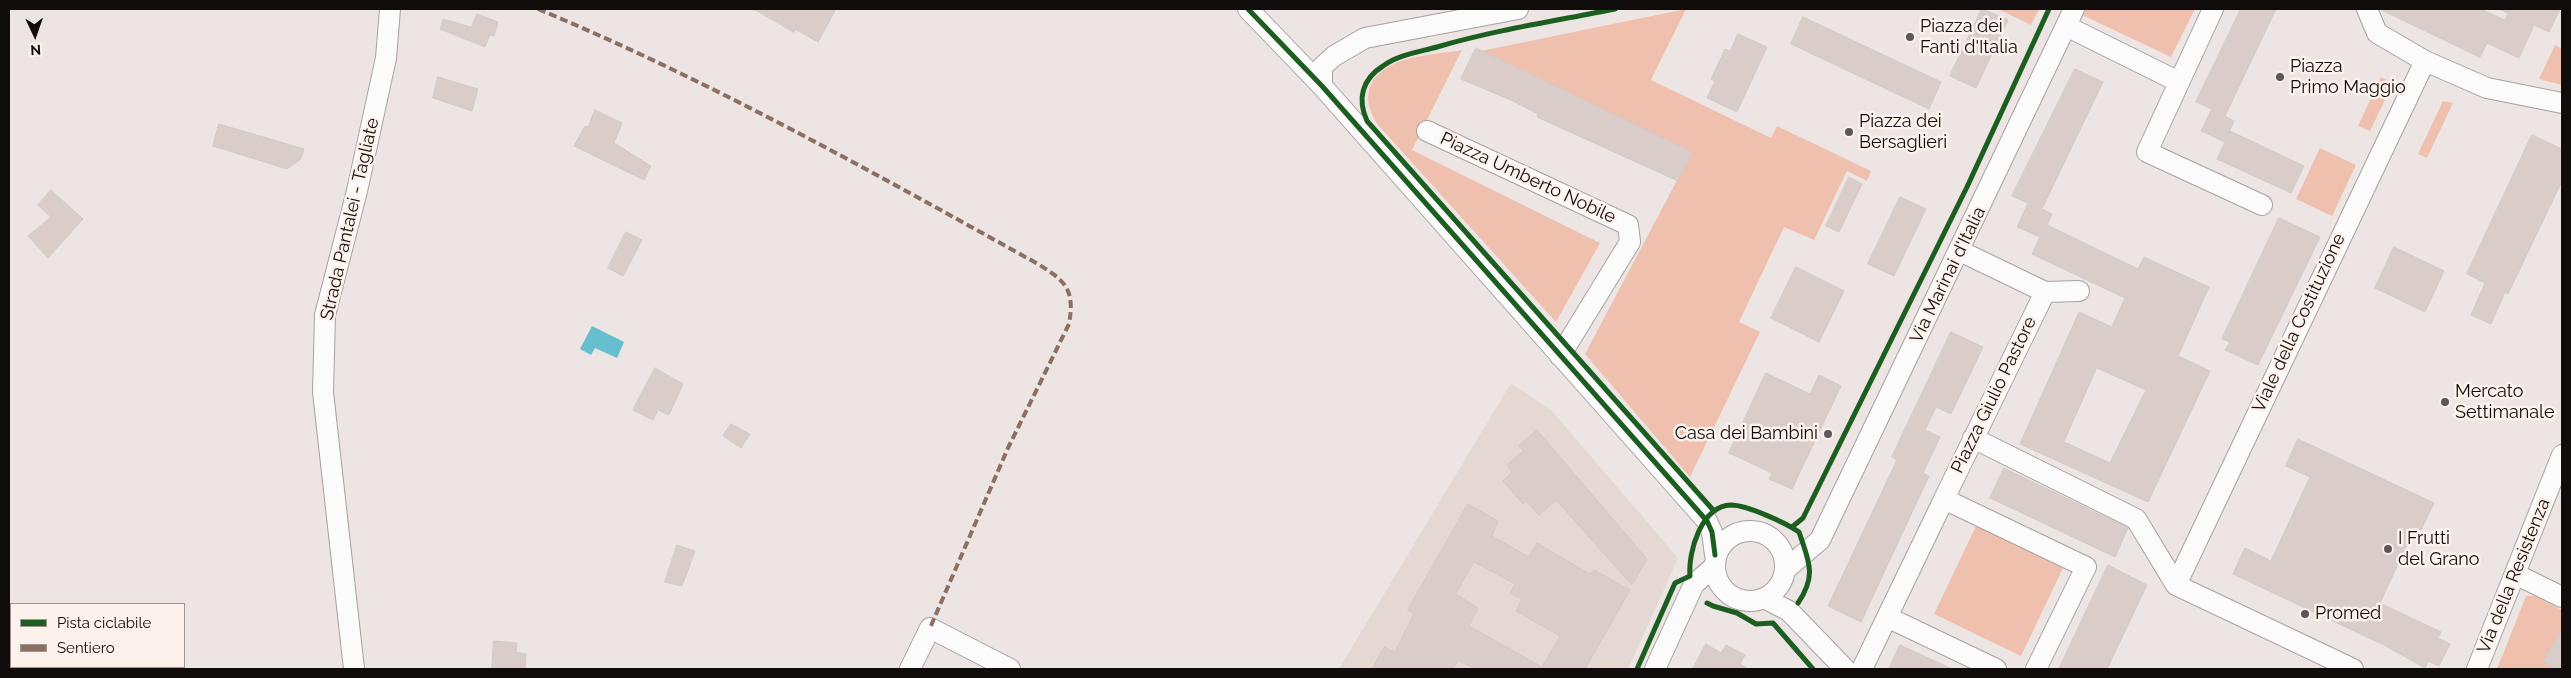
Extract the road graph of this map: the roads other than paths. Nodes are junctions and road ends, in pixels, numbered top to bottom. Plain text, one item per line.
1 (390, 9) edge
2 (1248, 9) edge
3 (1518, 9) edge
4 (2214, 9) edge
5 (2367, 9) edge
6 (2070, 17) edge
7 (2425, 61) junction
8 (2179, 82) junction
9 (1322, 86) junction
10 (2562, 103) edge
11 (1427, 131) dead end
12 (2262, 205) dead end
13 (1960, 251) junction
14 (2079, 291) dead end
15 (2045, 292) junction
16 (1560, 356) junction
17 (1973, 438) junction
18 (2562, 455) edge
19 (1944, 499) junction
20 (1707, 521) junction
21 (1738, 532) junction
22 (1772, 538) junction
23 (1820, 540) junction
24 (1715, 561) junction
25 (2515, 574) junction
26 (1783, 576) junction
27 (2176, 585) junction
28 (2562, 597) edge
29 (1764, 598) junction
30 (1789, 611) junction
31 (1887, 617) junction
32 (354, 669) edge
33 (910, 669) edge
34 (1010, 669) edge
35 (1655, 669) edge
36 (1845, 669) edge
37 (1862, 669) edge
38 (1996, 669) edge
39 (2036, 669) edge
40 (2353, 669) edge
41 (2477, 669) edge

1 - 32 street, Strada Pantalei - Tagliate
2 - 9 street
3 - 9 street
4 - 8 street
5 - 7 street
6 - 8 street
6 - 13 street, Via Marinai d'Italia
7 - 10 street
7 - 27 street, Viale della Costituzione
8 - 12 street
9 - 16 street
11 - 16 street, Piazza Umberto Nobile
13 - 15 street
13 - 23 street, Via Marinai d'Italia
14 - 15 street
15 - 17 street, Piazza Giulio Pastore
16 - 20 street
17 - 19 street, Piazza Giulio Pastore
17 - 27 street
18 - 25 street, Via della Resistenza
19 - 31 street, Piazza Giulio Pastore
19 - 39 street
20 - 21 street
20 - 24 street
21 - 22 street
21 - 24 street
22 - 23 street
22 - 26 street
23 - 26 street, Via Marinai d'Italia
24 - 29 street
24 - 35 street
25 - 28 street
25 - 41 street, Via della Resistenza
26 - 29 street
26 - 30 street
27 - 40 street
29 - 30 street
30 - 36 street
31 - 37 street, Piazza Giulio Pastore
31 - 38 street
33 - 34 street

